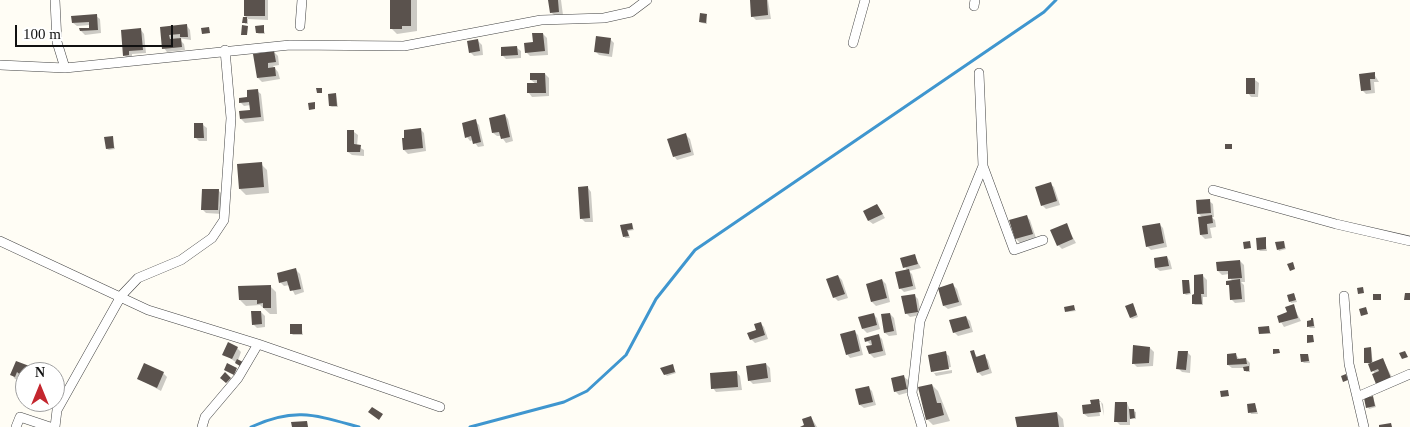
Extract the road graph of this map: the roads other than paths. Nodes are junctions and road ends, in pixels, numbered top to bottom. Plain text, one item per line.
1 (55, 0) edge
2 (302, 0) edge
3 (647, 0) edge
4 (865, 0) edge
5 (300, 26) dead end
6 (853, 43) dead end
7 (225, 50) junction
8 (0, 65) edge
9 (64, 68) junction
10 (979, 73) dead end
11 (983, 166) junction
12 (1212, 190) dead end
13 (1043, 240) dead end
14 (1410, 241) edge
15 (0, 242) edge
16 (1344, 296) dead end
17 (120, 298) junction
18 (258, 344) junction
19 (1410, 374) edge
20 (1357, 397) junction
21 (440, 407) dead end
22 (16, 427) edge
23 (50, 427) edge
24 (55, 427) edge
25 (202, 427) edge
26 (922, 427) edge
27 (1364, 427) edge

1 - 9 street
2 - 5 street
3 - 7 street
4 - 6 street
7 - 9 street
7 - 17 street
8 - 9 street
10 - 11 street
11 - 13 street
11 - 26 street
12 - 14 street
15 - 17 street
16 - 20 street
17 - 18 street
17 - 24 street
18 - 21 street
18 - 25 street
19 - 20 street
20 - 27 street
22 - 23 street

